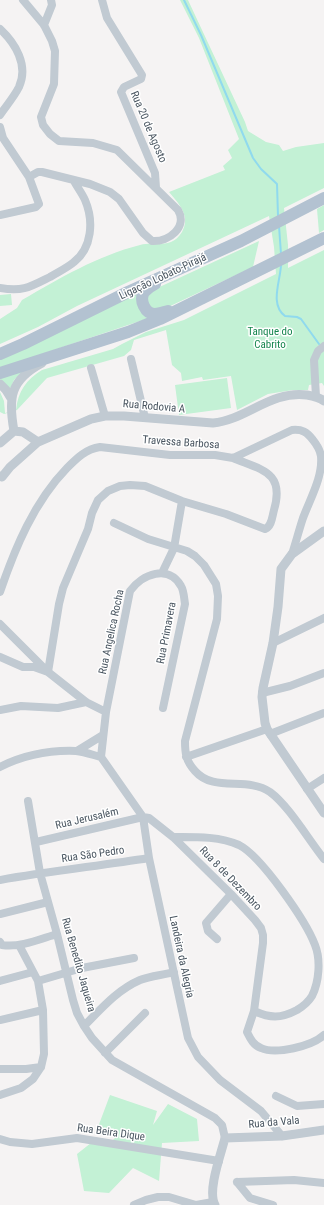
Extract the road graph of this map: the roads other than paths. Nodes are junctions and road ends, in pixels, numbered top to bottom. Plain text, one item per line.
1 (23, 0) edge
2 (51, 0) edge
3 (102, 0) edge
4 (44, 25) junction
5 (0, 29) edge
6 (0, 115) edge
7 (0, 127) edge
8 (29, 177) junction
9 (74, 181) junction
10 (156, 188) junction
11 (320, 200) edge
12 (0, 216) edge
13 (324, 238) edge
14 (173, 272) junction
15 (0, 288) edge
16 (208, 295) junction
17 (324, 346) edge
18 (0, 354) edge
19 (60, 354) junction
20 (131, 359) dead end
21 (91, 368) dead end
22 (0, 373) edge
23 (0, 384) edge
24 (11, 398) junction
25 (320, 399) edge
26 (105, 416) junction
27 (145, 418) junction
28 (14, 431) junction
29 (0, 442) edge
30 (38, 442) junction
31 (233, 458) junction
32 (1, 479) edge
33 (182, 500) junction
34 (114, 523) dead end
35 (324, 530) edge
36 (174, 548) junction
37 (292, 554) junction
38 (162, 573) junction
39 (0, 592) edge
40 (324, 618) edge
41 (0, 624) edge
42 (273, 643) junction
43 (0, 657) edge
44 (48, 672) junction
45 (324, 673) edge
46 (262, 693) junction
47 (86, 702) junction
48 (163, 708) dead end
49 (0, 710) edge
50 (106, 712) junction
51 (324, 713) edge
52 (268, 732) junction
53 (103, 735) junction
54 (77, 751) junction
55 (185, 755) junction
56 (101, 757) junction
57 (0, 767) edge
58 (324, 778) edge
59 (307, 790) junction
60 (28, 801) dead end
61 (324, 813) edge
62 (143, 817) junction
63 (173, 837) junction
64 (36, 842) junction
65 (149, 858) junction
66 (324, 858) edge
67 (40, 873) junction
68 (0, 880) edge
69 (231, 894) junction
70 (48, 902) junction
71 (0, 914) edge
72 (57, 934) junction
73 (217, 939) dead end
74 (1, 944) edge
75 (19, 944) junction
76 (134, 958) dead end
77 (33, 972) junction
78 (174, 972) junction
79 (66, 973) junction
80 (0, 981) edge
81 (38, 981) junction
82 (43, 1010) junction
83 (254, 1011) junction
84 (145, 1013) dead end
85 (0, 1020) edge
86 (84, 1026) junction
87 (324, 1035) edge
88 (105, 1053) junction
89 (40, 1067) junction
90 (0, 1069) edge
91 (0, 1095) edge
92 (276, 1096) dead end
93 (324, 1104) edge
94 (324, 1130) edge
95 (282, 1136) junction
96 (225, 1138) junction
97 (0, 1139) edge
98 (219, 1161) junction
99 (324, 1183) edge
100 (214, 1204) edge
101 (134, 1205) edge
102 (274, 1205) edge

1 - 4 street
2 - 4 street
3 - 10 street, Rua 20 de Agosto
4 - 10 street
5 - 6 street
7 - 8 street
8 - 9 street
8 - 12 street
9 - 10 street
9 - 15 street
11 - 14 main road, Ligação Lobato-Pirajá
13 - 16 main road
14 - 16 main road
14 - 18 main road, Ligação Lobato-Pirajá
16 - 19 main road
17 - 25 street
19 - 22 main road
19 - 24 street
20 - 27 street
21 - 26 street
23 - 24 street
24 - 28 street
25 - 27 street, Rua Rodovia A
26 - 27 street, Rua Rodovia A
26 - 30 street, Rua Rodovia A
28 - 29 street
28 - 30 street
30 - 32 street, Rua Rodovia A
31 - 33 street
31 - 37 street, Travessa Barbosa
31 - 39 street, Travessa Barbosa
33 - 36 street
33 - 44 street
34 - 36 street
35 - 37 street
36 - 38 street
36 - 55 street
37 - 42 street
38 - 48 street, Rua Primavera
38 - 50 street, Rua Angelica Rocha
40 - 42 street
41 - 44 street
42 - 46 street
43 - 44 street
44 - 47 street
45 - 46 street
46 - 52 street
47 - 49 street
47 - 50 street
50 - 53 street, Rua Angelica Rocha
51 - 52 street
52 - 55 street
52 - 59 street
53 - 54 street
53 - 56 street, Rua Angelica Rocha
54 - 56 street
54 - 57 street
55 - 66 street
56 - 62 street, Landeira da Alegria
58 - 59 street
59 - 61 street
60 - 64 street, Rua Benedito Jaqueira
62 - 63 street, Rua 8 de Dezembro
62 - 64 street, Rua Jerusalém
62 - 65 street, Landeira da Alegria
63 - 69 street, Rua 8 de Dezembro
63 - 83 street, Rua 8 de Dezembro
64 - 67 street, Rua Benedito Jaqueira
65 - 67 street, Rua São Pedro
65 - 78 street, Landeira da Alegria
67 - 68 street, Rua São Pedro
67 - 70 street, Rua Benedito Jaqueira
69 - 73 street
69 - 83 street, Rua 8 de Dezembro
70 - 71 street
70 - 72 street, Rua Benedito Jaqueira
72 - 75 street
72 - 79 street, Rua Benedito Jaqueira
74 - 75 street
75 - 77 street
76 - 79 street
77 - 80 street
77 - 81 street
78 - 86 street
78 - 95 street, Landeira da Alegria
79 - 81 street
79 - 86 street, Rua Benedito Jaqueira
81 - 82 street
82 - 85 street
82 - 89 street
83 - 87 street
84 - 88 street
86 - 88 street, Rua Benedito Jaqueira
88 - 96 street, Rua Benedito Jaqueira
89 - 90 street
89 - 91 street
92 - 93 street
94 - 95 street, Rua da Vala
95 - 96 street, Rua da Vala
96 - 98 street
97 - 98 street, Rua Beira Dique
98 - 100 street
99 - 102 street
100 - 101 street

